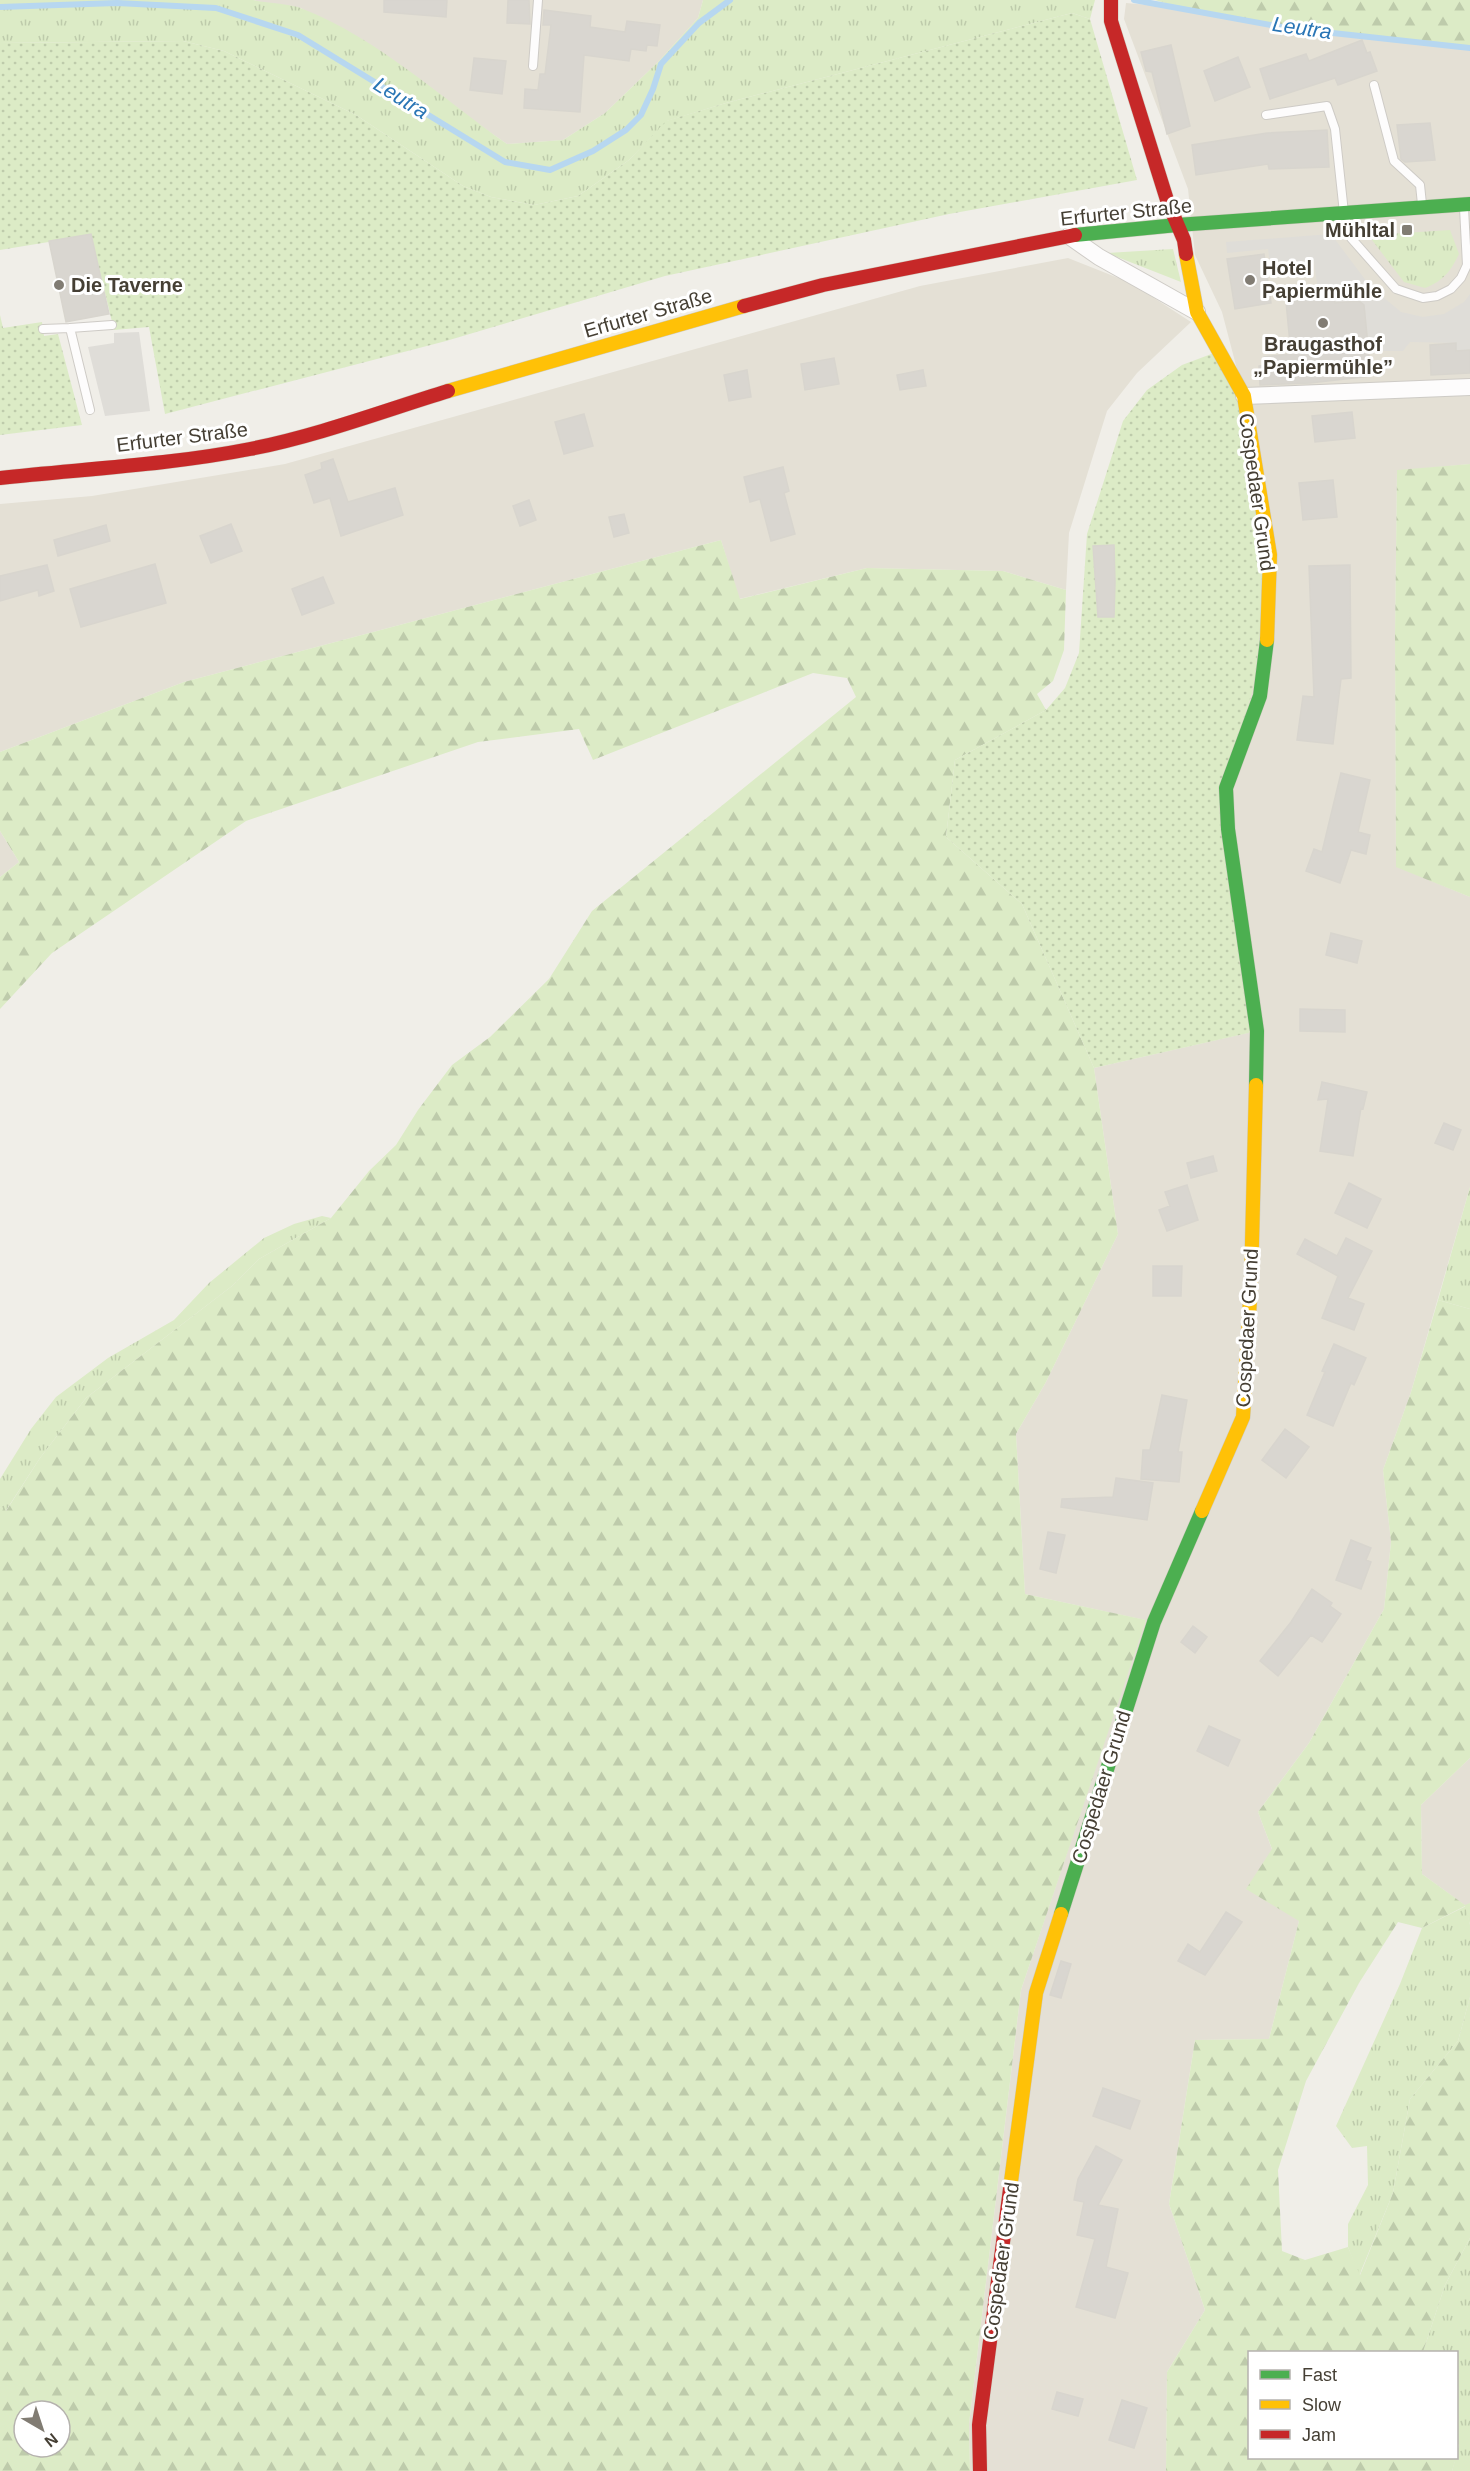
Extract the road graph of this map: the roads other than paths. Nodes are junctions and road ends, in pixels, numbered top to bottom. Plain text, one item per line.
1 (538, 0) edge
2 (1111, 0) edge
3 (533, 66) dead end
4 (1374, 85) dead end
5 (1266, 116) dead end
6 (1467, 205) edge
7 (1423, 207) junction
8 (1344, 213) junction
9 (1177, 225) junction
10 (1070, 236) junction
11 (1197, 312) junction
12 (112, 325) dead end
13 (70, 328) junction
14 (43, 329) dead end
15 (1470, 387) edge
16 (1244, 396) junction
17 (90, 410) dead end
18 (0, 478) edge
19 (980, 2471) edge

1 - 3 lane
2 - 9 street
4 - 7 lane
5 - 8 lane
6 - 7 street
6 - 8 lane
7 - 8 street
8 - 9 street, Erfurter Straße
9 - 10 street, Erfurter Straße
9 - 11 street, Cospedaer Grund
10 - 11 street
10 - 18 street, Erfurter Straße
11 - 16 street, Cospedaer Grund
12 - 13 lane
13 - 14 lane
13 - 17 lane
15 - 16 street
16 - 19 street, Cospedaer Grund

